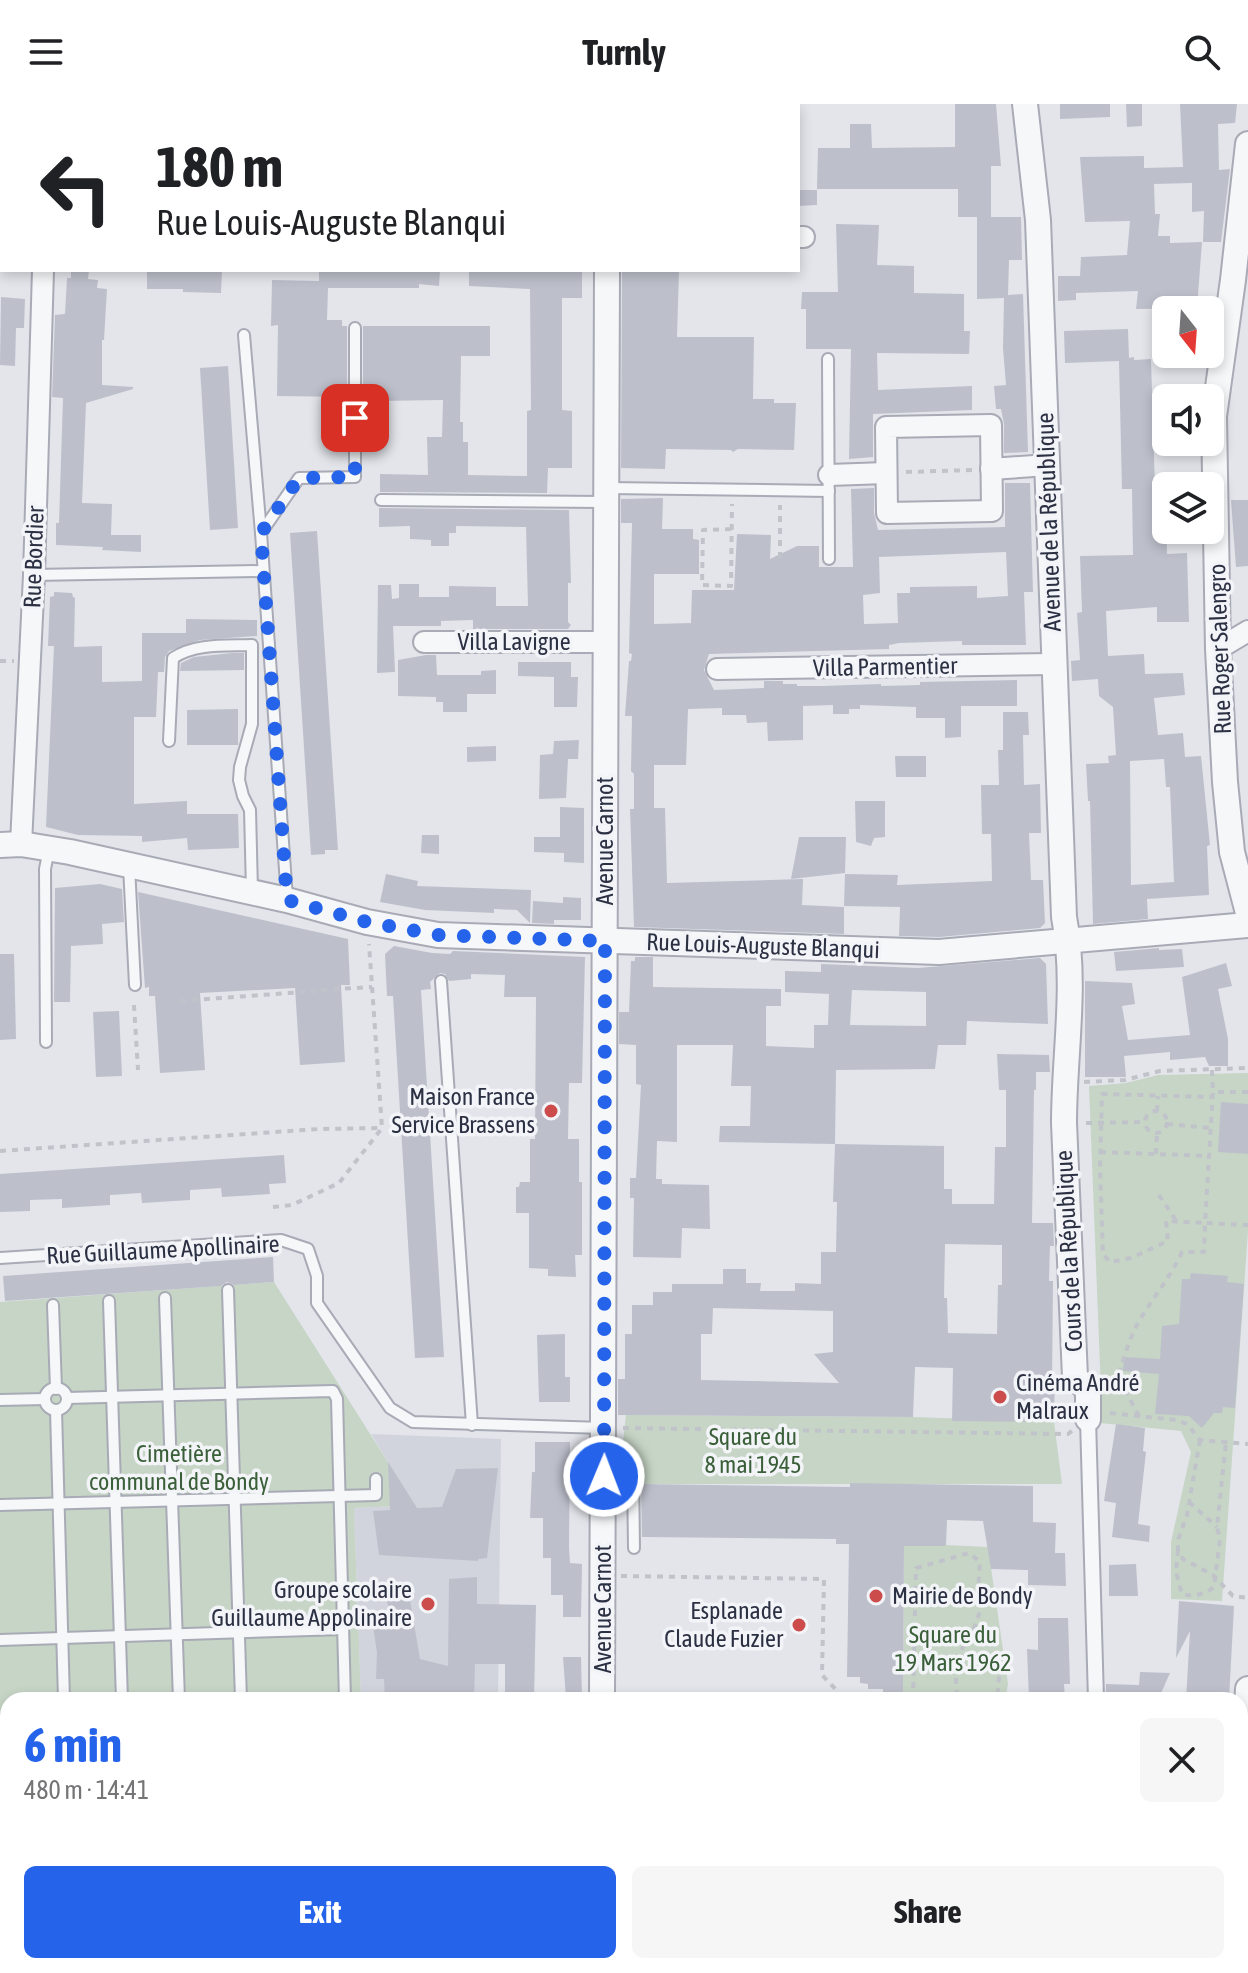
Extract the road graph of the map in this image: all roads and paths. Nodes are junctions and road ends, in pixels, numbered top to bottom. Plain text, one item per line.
1 (1025, 104) edge
2 (1248, 144) edge
3 (43, 272) edge
4 (607, 272) edge
5 (355, 328) dead end
6 (244, 335) dead end
7 (828, 359) dead end
8 (1048, 465) junction
9 (991, 469) junction
10 (886, 473) junction
11 (829, 483) junction
12 (732, 490) junction
13 (780, 490) junction
14 (605, 495) junction
15 (381, 500) dead end
16 (731, 529) junction
17 (261, 533) junction
18 (780, 558) dead end
19 (829, 559) dead end
20 (263, 571) junction
21 (34, 575) junction
22 (1248, 631) edge
23 (424, 642) dead end
24 (604, 642) junction
25 (1218, 649) junction
26 (1053, 664) junction
27 (717, 669) dead end
28 (169, 741) dead end
29 (11, 845) edge
30 (49, 849) junction
31 (129, 866) junction
32 (252, 893) junction
33 (287, 900) junction
34 (1248, 913) edge
35 (367, 922) junction
36 (1248, 925) edge
37 (1068, 940) junction
38 (605, 941) junction
39 (441, 981) dead end
40 (135, 985) dead end
41 (372, 987) junction
42 (180, 1001) dead end
43 (134, 1005) dead end
44 (46, 1042) dead end
45 (1248, 1068) edge
46 (138, 1070) dead end
47 (1212, 1070) junction
48 (1064, 1083) junction
49 (1248, 1092) edge
50 (1213, 1095) junction
51 (1158, 1096) junction
52 (1157, 1111) junction
53 (1146, 1122) junction
54 (1101, 1123) junction
55 (1167, 1124) junction
56 (382, 1128) junction
57 (1210, 1128) junction
58 (1157, 1132) junction
59 (0, 1151) edge
60 (1100, 1152) junction
61 (1156, 1154) junction
62 (1210, 1156) junction
63 (1159, 1195) dead end
64 (273, 1207) dead end
65 (1177, 1222) junction
66 (1205, 1223) junction
67 (1248, 1225) edge
68 (0, 1258) edge
69 (228, 1290) dead end
70 (165, 1298) dead end
71 (109, 1301) dead end
72 (53, 1305) dead end
73 (56, 1389) junction
74 (1088, 1390) junction
75 (232, 1394) junction
76 (169, 1395) junction
77 (112, 1397) junction
78 (67, 1398) junction
79 (45, 1399) junction
80 (0, 1400) edge
81 (56, 1410) junction
82 (1139, 1416) junction
83 (1088, 1419) junction
84 (472, 1425) junction
85 (1200, 1440) junction
86 (1226, 1442) junction
87 (1248, 1444) edge
88 (608, 1451) junction
89 (376, 1479) dead end
90 (339, 1496) junction
91 (235, 1500) junction
92 (172, 1501) junction
93 (116, 1502) junction
94 (1189, 1502) junction
95 (59, 1504) junction
96 (0, 1505) edge
97 (1217, 1527) junction
98 (634, 1548) dead end
99 (1178, 1550) junction
100 (627, 1576) dead end
101 (1215, 1577) junction
102 (1248, 1598) edge
103 (343, 1629) junction
104 (973, 1630) junction
105 (239, 1632) junction
106 (177, 1634) junction
107 (120, 1636) junction
108 (62, 1638) junction
109 (0, 1640) edge
110 (64, 1692) edge
111 (122, 1692) edge
112 (179, 1692) edge
113 (241, 1692) edge
114 (345, 1692) edge
115 (602, 1692) edge
116 (838, 1692) edge
117 (913, 1692) edge
118 (957, 1692) edge
119 (998, 1692) edge
120 (1096, 1692) edge

1 - 8 street, Avenue de la République
2 - 25 street, Rue Roger Salengro
3 - 21 street, Rue Bordier
4 - 14 street, Avenue Carnot
5 - 17 lane
6 - 17 lane
7 - 11 lane
8 - 9 street
8 - 26 street, Avenue de la République
9 - 10 path
9 - 10 street
9 - 10 street
10 - 11 street
11 - 13 lane
11 - 19 lane
12 - 13 lane
12 - 14 lane
12 - 16 path
13 - 18 path
14 - 15 lane
14 - 24 street, Avenue Carnot
16 - 16 path
17 - 20 lane
20 - 21 lane
20 - 33 lane
21 - 29 street, Rue Bordier
22 - 25 street
23 - 24 street, Villa Lavigne
24 - 38 street, Avenue Carnot
25 - 34 street, Rue Roger Salengro
26 - 27 street, Villa Parmentier
26 - 37 street, Avenue de la République
28 - 32 lane
29 - 30 street, Rue Louis-Auguste Blanqui
30 - 31 street, Rue Louis-Auguste Blanqui
30 - 44 lane
31 - 32 street, Rue Louis-Auguste Blanqui
31 - 40 lane
32 - 33 street, Rue Louis-Auguste Blanqui
33 - 35 street, Rue Louis-Auguste Blanqui
35 - 38 street, Rue Louis-Auguste Blanqui
35 - 41 path
36 - 37 street, Rue Louis-Auguste Blanqui
37 - 38 street, Rue Louis-Auguste Blanqui
37 - 48 street, Cours de la République
38 - 88 street, Avenue Carnot
39 - 84 lane
41 - 42 path
41 - 56 path
43 - 46 path
45 - 47 path
47 - 48 path
47 - 50 path
48 - 74 street, Cours de la République
49 - 50 path
50 - 51 path
50 - 57 path
51 - 52 path
51 - 54 path
52 - 53 path
52 - 55 path
53 - 54 path
53 - 58 path
54 - 60 path
55 - 57 path
55 - 58 path
56 - 59 path
56 - 64 path
57 - 62 path
58 - 61 path
60 - 61 path
60 - 65 path
61 - 62 path
62 - 66 path
63 - 65 path
65 - 66 path
66 - 67 path
66 - 82 path
68 - 84 lane, Rue Guillaume Apollinaire
69 - 75 lane
70 - 76 lane
71 - 77 lane
72 - 73 lane
73 - 78 lane
73 - 79 lane
74 - 82 path
74 - 83 street, Cours de la République
75 - 76 lane
75 - 90 lane
75 - 91 lane
76 - 77 lane
76 - 92 lane
77 - 78 lane
77 - 93 lane
78 - 81 lane
79 - 80 lane
79 - 81 lane
81 - 95 lane
82 - 85 path
83 - 88 path
83 - 120 street, Cours de la République
84 - 88 lane, Rue Guillaume Apollinaire
85 - 86 path
85 - 94 path
86 - 87 path
86 - 97 path
88 - 98 lane
88 - 115 street, Avenue Carnot
89 - 90 lane
90 - 91 lane
90 - 103 lane
91 - 92 lane
91 - 105 lane
92 - 93 lane
92 - 106 lane
93 - 95 lane
93 - 107 lane
94 - 97 path
94 - 99 path
95 - 96 lane
95 - 108 lane
97 - 101 path
99 - 101 path
99 - 101 path
100 - 116 path
101 - 102 path
103 - 105 lane
103 - 114 lane
104 - 117 path
104 - 118 path
104 - 119 path
105 - 106 lane
105 - 113 lane
106 - 107 lane
106 - 112 lane
107 - 108 lane
107 - 111 lane
108 - 109 lane
108 - 110 lane

